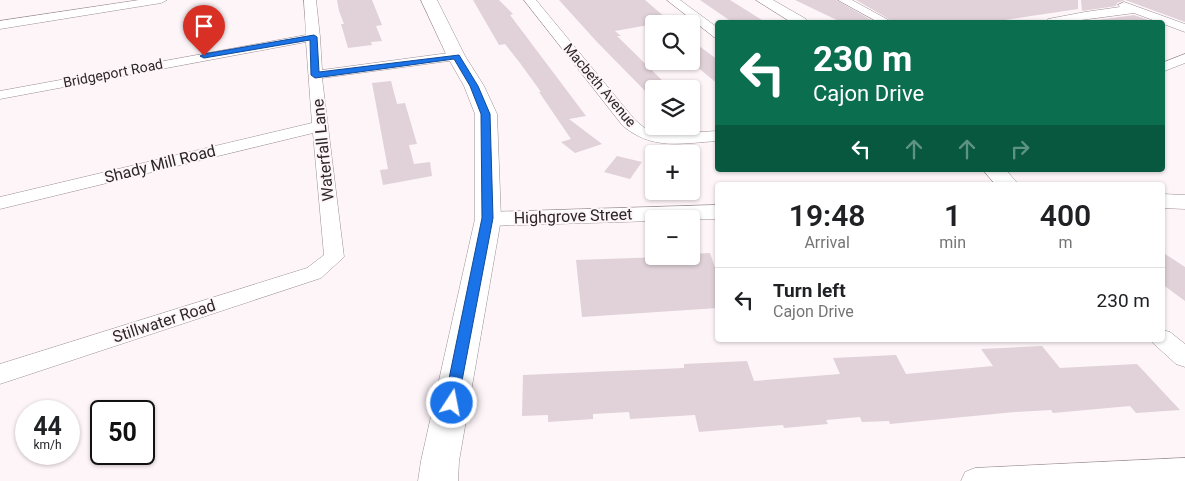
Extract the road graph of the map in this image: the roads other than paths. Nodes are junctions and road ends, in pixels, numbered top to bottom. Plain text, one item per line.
1 (161, 0) edge
2 (310, 0) edge
3 (429, 0) edge
4 (530, 0) edge
5 (673, 0) edge
6 (763, 0) edge
7 (844, 0) edge
8 (1110, 0) edge
9 (1136, 9) junction
10 (798, 20) edge
11 (882, 20) edge
12 (1061, 20) edge
13 (1164, 20) edge
14 (1165, 20) edge
15 (0, 25) edge
16 (1185, 28) edge
17 (715, 32) edge
18 (314, 37) junction
19 (456, 56) junction
20 (1185, 58) edge
21 (1165, 67) edge
22 (315, 75) junction
23 (0, 95) edge
24 (321, 126) junction
25 (715, 136) edge
26 (996, 172) edge
27 (1005, 182) edge
28 (1165, 201) edge
29 (1185, 202) edge
30 (0, 203) edge
31 (715, 212) edge
32 (488, 218) junction
33 (325, 265) joint
34 (1165, 341) edge
35 (1185, 358) edge
36 (0, 374) edge
37 (1185, 470) edge
38 (438, 481) edge
39 (975, 481) edge

1 - 15 street
2 - 18 street, Waterfall Lane
3 - 19 main road
4 - 25 street, Macbeth Avenue
5 - 17 street
6 - 10 street
7 - 11 street
8 - 9 street
9 - 12 street
9 - 13 street
14 - 16 street
18 - 22 street, Waterfall Lane
18 - 23 street, Bridgeport Road
19 - 22 street
19 - 32 main road
20 - 21 street
22 - 24 street, Waterfall Lane
24 - 30 street, Shady Mill Road
24 - 33 street, Waterfall Lane
26 - 27 street
28 - 29 street
31 - 32 street, Highgrove Street
32 - 38 main road
33 - 36 street, Stillwater Road
34 - 35 street
37 - 39 street

